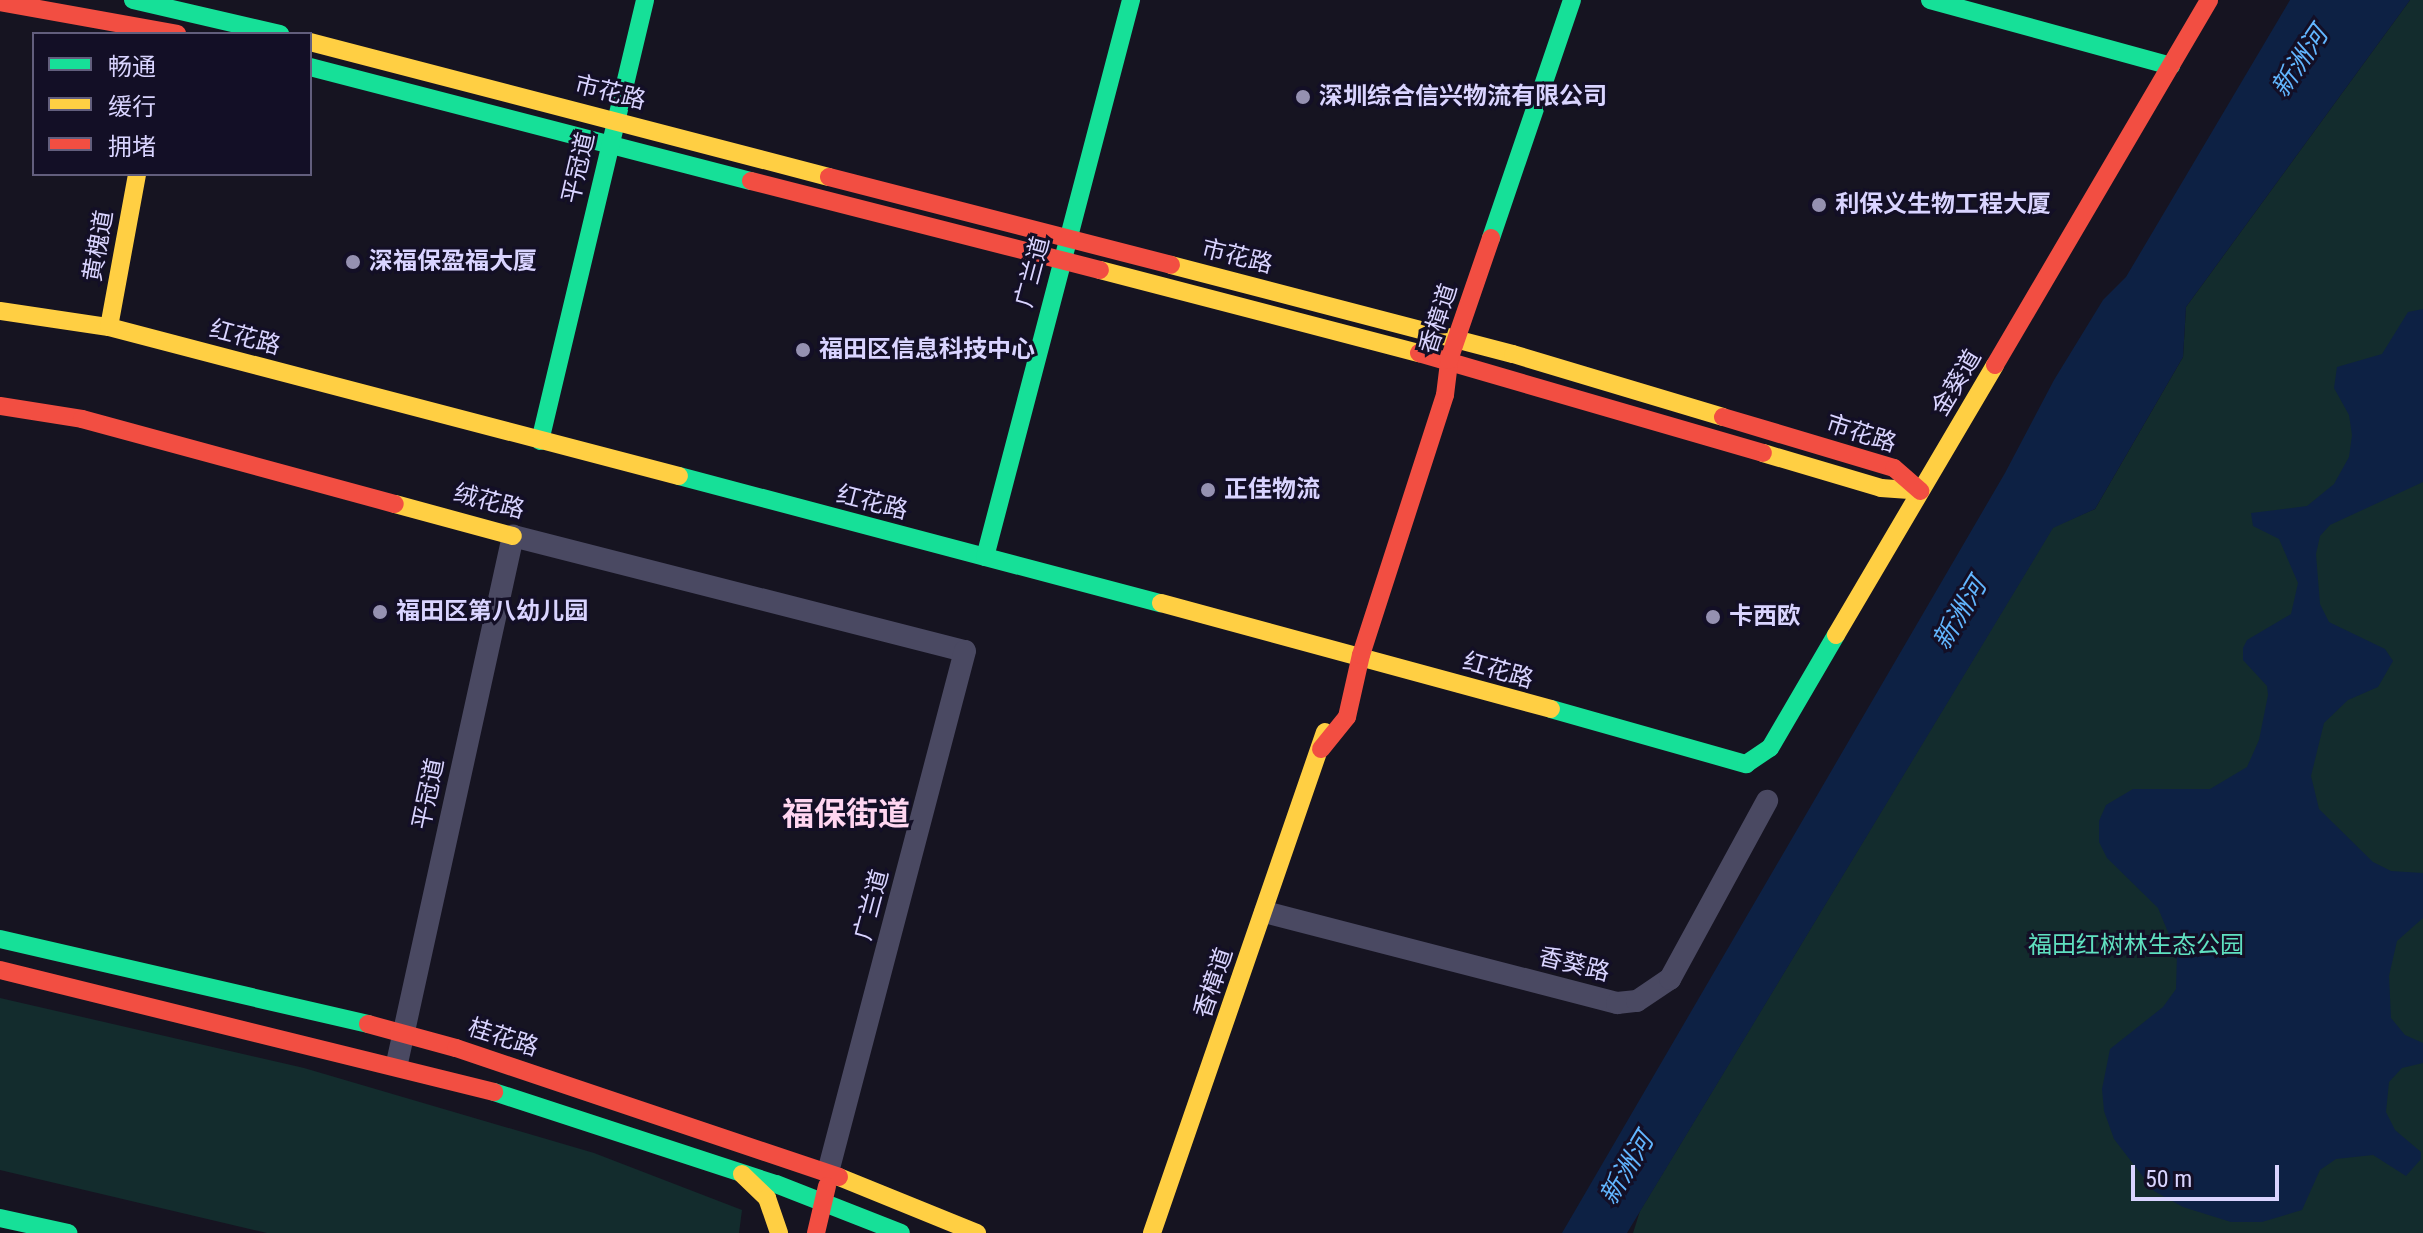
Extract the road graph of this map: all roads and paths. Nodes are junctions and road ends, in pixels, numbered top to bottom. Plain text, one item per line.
1 (133, 0) edge
2 (645, 0) edge
3 (1131, 0) edge
4 (1572, 0) edge
5 (1930, 0) edge
6 (2209, 0) edge
7 (0, 2) edge
8 (169, 4) edge
9 (163, 32) edge
10 (168, 32) edge
11 (273, 32) edge
12 (312, 43) edge
13 (2171, 66) junction
14 (312, 68) edge
15 (617, 120) junction
16 (611, 145) junction
17 (137, 176) edge
18 (1068, 238) junction
19 (1062, 261) junction
20 (0, 311) edge
21 (109, 327) junction
22 (1457, 339) junction
23 (1449, 360) junction
24 (0, 406) edge
25 (540, 441) junction
26 (1920, 491) junction
27 (513, 536) junction
28 (985, 557) junction
29 (965, 651) joint
30 (1361, 655) junction
31 (1727, 762) joint
32 (1767, 801) dead end
33 (1265, 912) junction
34 (0, 939) edge
35 (0, 970) edge
36 (404, 1034) junction
37 (397, 1063) junction
38 (741, 1172) junction
39 (828, 1172) junction
40 (805, 1195) junction
41 (826, 1203) junction
42 (0, 1218) edge
43 (68, 1233) edge
44 (779, 1233) edge
45 (792, 1233) edge
46 (816, 1233) edge
47 (866, 1233) edge
48 (899, 1233) edge
49 (977, 1233) edge
50 (1152, 1233) edge

1 - 8 main road
2 - 15 main road, 平冠道
3 - 18 main road, 广兰道
4 - 22 main road, 香樟道
5 - 13 main road
6 - 13 main road, 金葵道
7 - 9 main road
8 - 10 main road
8 - 11 main road
12 - 15 main road, 市花路
13 - 26 main road, 金葵道
14 - 16 main road, 市花路
15 - 16 main road, 平冠道
15 - 18 main road, 市花路
16 - 19 main road, 市花路
16 - 25 main road, 平冠道
17 - 21 main road, 黄槐道
18 - 19 main road, 广兰道
18 - 22 main road, 市花路
19 - 23 main road, 市花路
19 - 28 main road, 广兰道
20 - 21 main road, 红花路
21 - 25 main road, 红花路
22 - 23 main road, 香樟道
22 - 26 main road, 市花路
23 - 26 main road, 市花路
23 - 30 main road, 香樟道
24 - 27 main road, 绒花路
25 - 28 main road, 红花路
26 - 31 main road, 金葵道
27 - 29 street, 绒花路
27 - 36 street, 平冠道
28 - 30 main road, 红花路
29 - 39 street, 广兰道
30 - 31 main road, 红花路
30 - 33 main road, 香樟道
32 - 33 street, 香葵路
33 - 50 main road, 香樟道
34 - 36 main road, 桂花路
35 - 37 main road
36 - 37 street, 平冠道
36 - 39 main road, 桂花路
37 - 38 main road
38 - 40 main road
38 - 44 main road
39 - 40 main road
39 - 41 main road
39 - 49 main road, 桂花路
40 - 41 main road
40 - 45 main road
41 - 46 main road
41 - 48 main road
42 - 43 main road
47 - 48 main road

